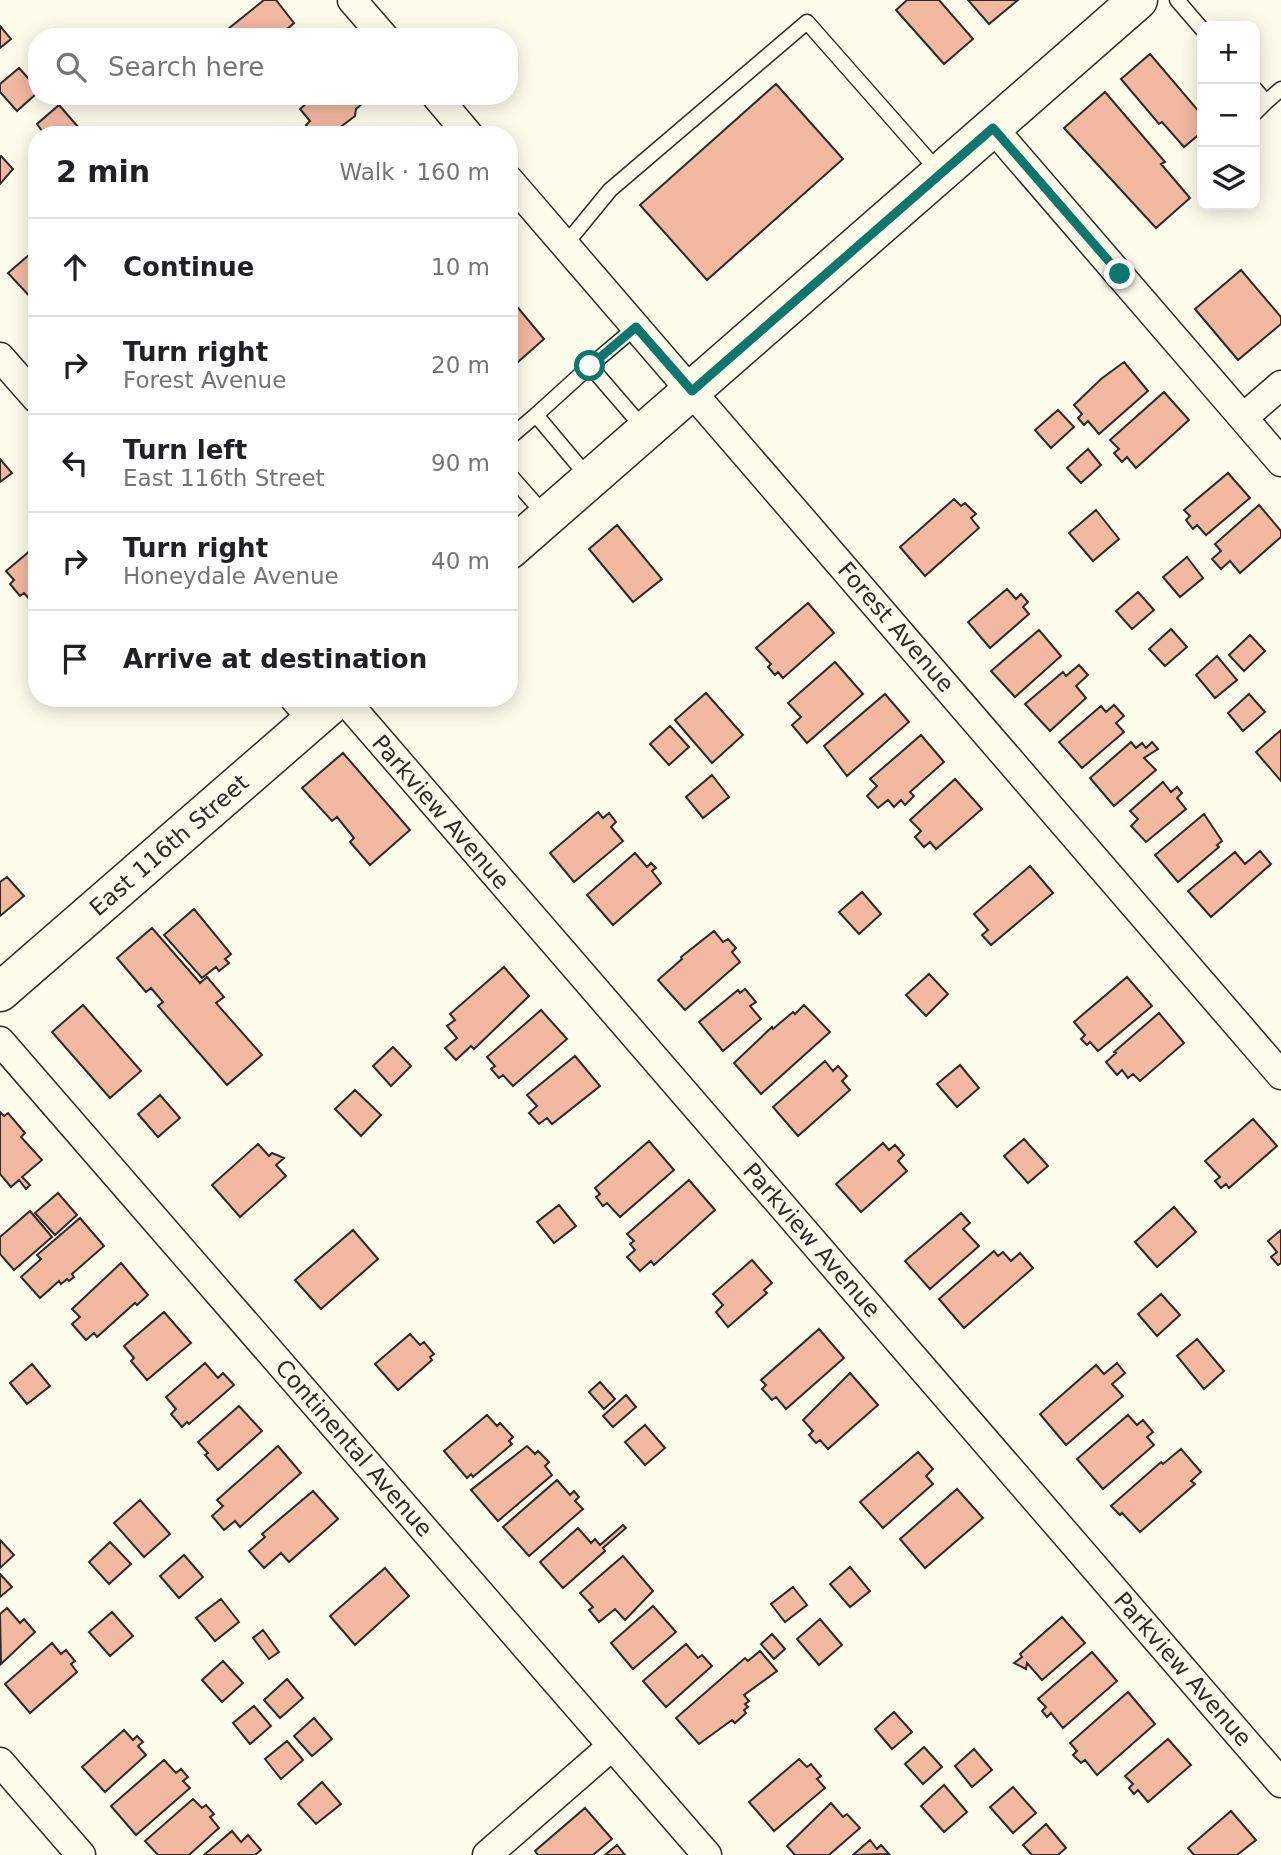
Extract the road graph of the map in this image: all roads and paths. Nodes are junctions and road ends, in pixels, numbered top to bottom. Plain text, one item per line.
1 (352, 0) edge
2 (1138, 0) edge
3 (1177, 0) edge
4 (1197, 23) edge
5 (376, 28) edge
6 (1281, 89) edge
7 (1260, 95) edge
8 (1266, 102) junction
9 (444, 105) edge
10 (1260, 108) edge
11 (462, 126) edge
12 (993, 128) junction
13 (940, 174) junction
14 (518, 190) edge
15 (565, 244) junction
16 (636, 327) junction
17 (0, 357) edge
18 (590, 366) junction
19 (1281, 385) edge
20 (28, 389) edge
21 (692, 391) junction
22 (536, 415) junction
23 (1244, 417) junction
24 (518, 430) edge
25 (646, 431) junction
26 (1281, 461) edge
27 (590, 479) junction
28 (518, 484) edge
29 (547, 517) junction
30 (518, 542) edge
31 (319, 707) edge
32 (325, 707) edge
33 (0, 992) edge
34 (0, 1041) edge
35 (1281, 1074) edge
36 (612, 1745) junction
37 (0, 1762) edge
38 (1281, 1783) edge
39 (80, 1855) edge
40 (486, 1855) edge
41 (707, 1855) edge

1 - 5 street
2 - 12 main road
3 - 4 lane
6 - 8 lane
7 - 8 lane
8 - 10 lane
9 - 11 street
12 - 13 main road
12 - 23 street
13 - 15 lane
13 - 21 main road
14 - 15 street, Forest Avenue
15 - 16 street, Forest Avenue
16 - 18 lane
16 - 21 street, Forest Avenue
17 - 20 street
18 - 22 lane
18 - 25 lane
19 - 23 street
21 - 25 main road
21 - 35 street, Forest Avenue
22 - 24 lane
22 - 27 lane
23 - 26 street
25 - 27 main road
27 - 29 main road
28 - 29 lane
29 - 30 main road
31 - 33 main road, East 116th Street
32 - 38 street, Parkview Avenue
34 - 36 street, Continental Avenue
36 - 40 street
36 - 41 street, Continental Avenue
37 - 39 street

